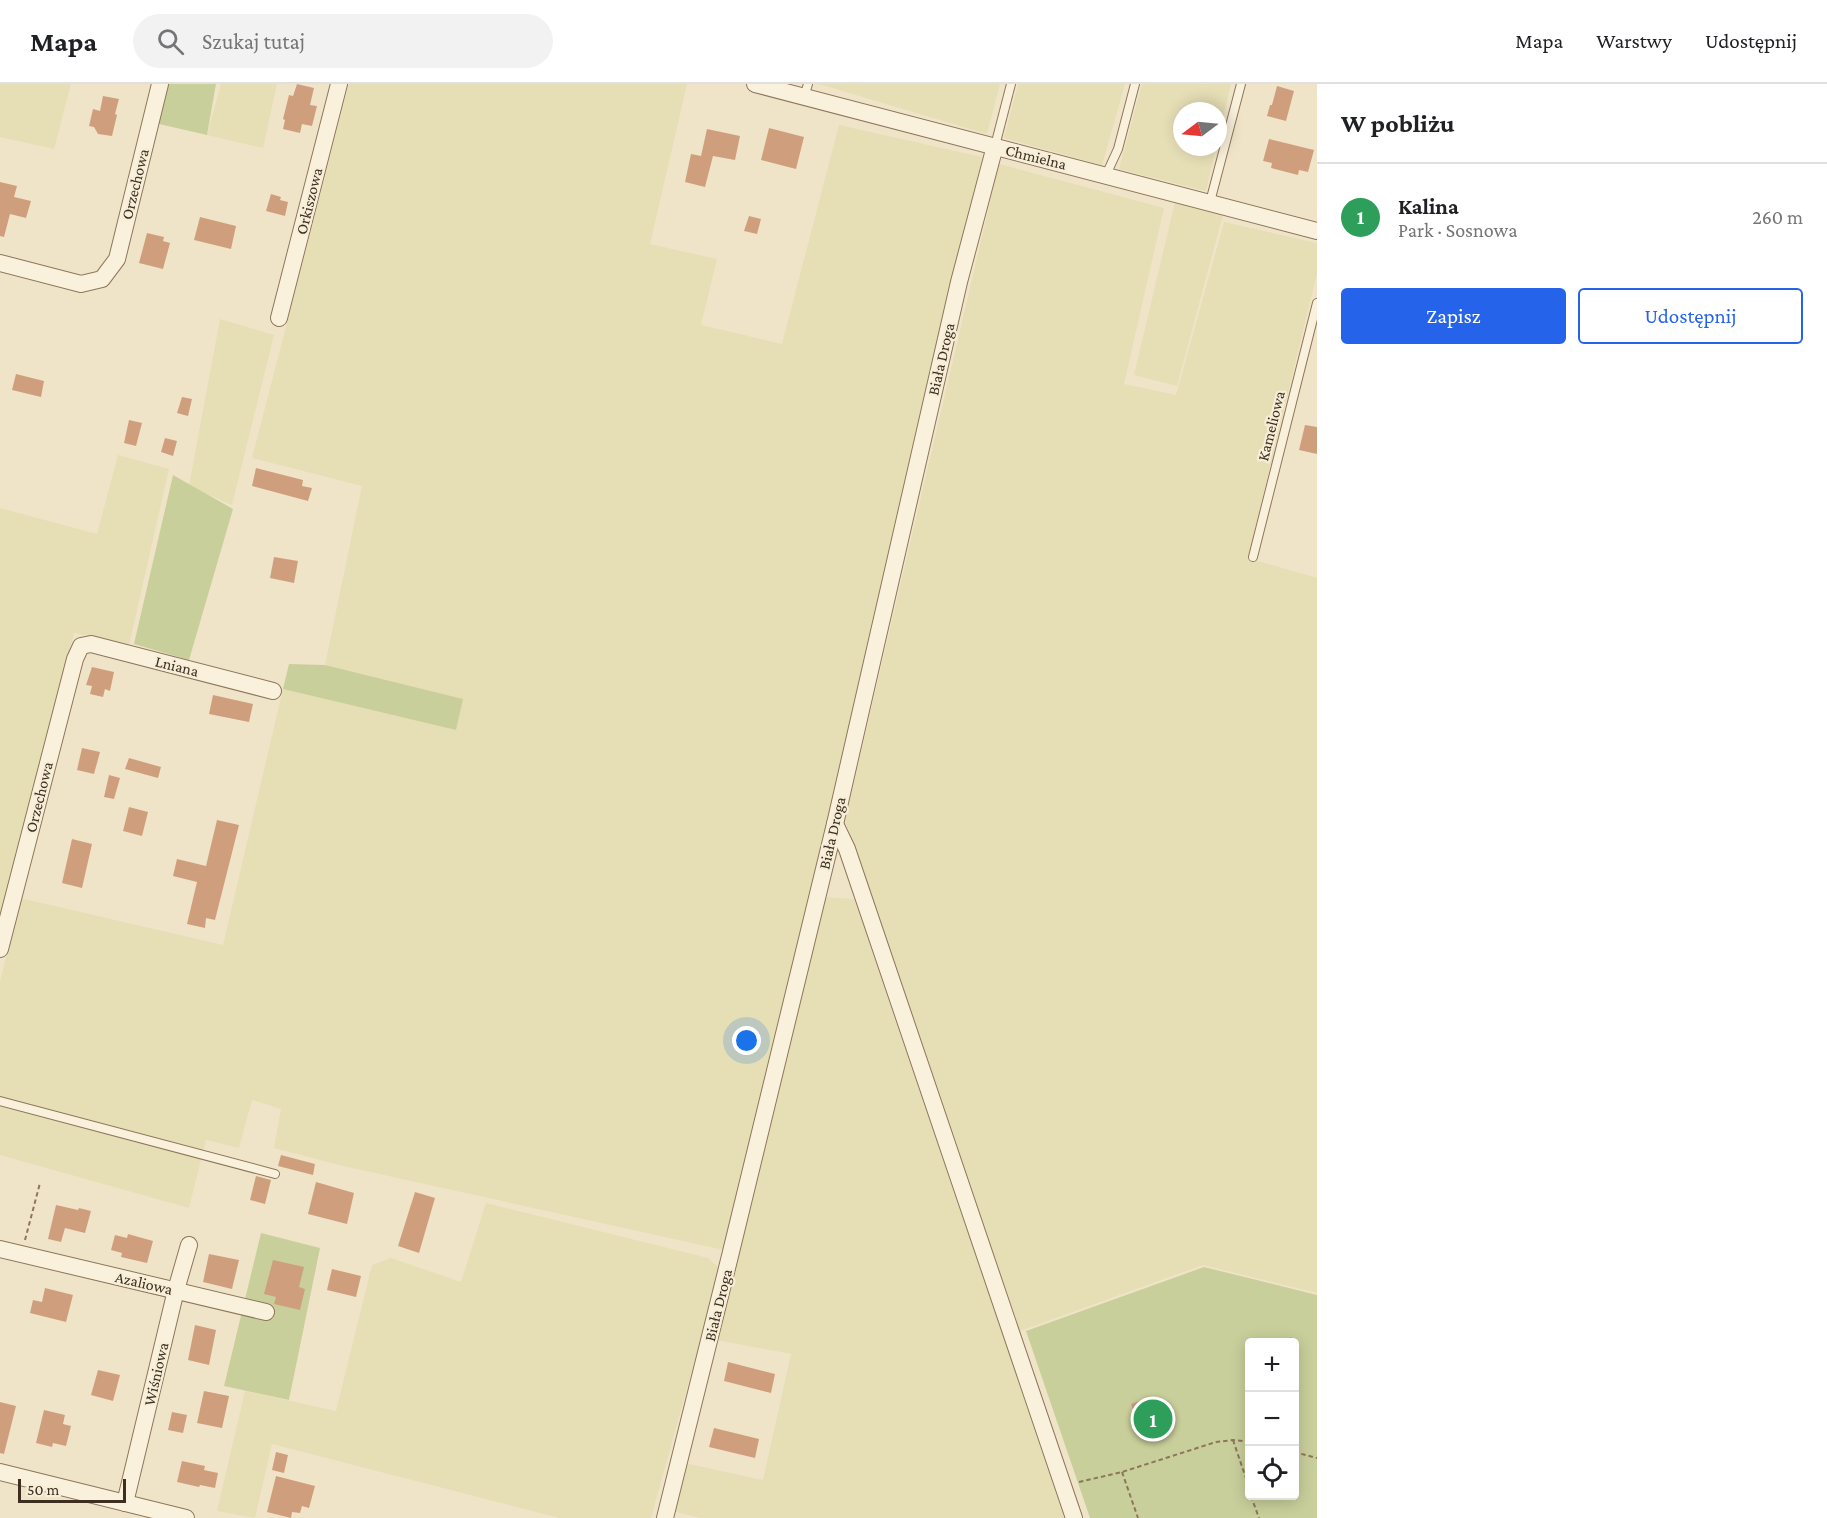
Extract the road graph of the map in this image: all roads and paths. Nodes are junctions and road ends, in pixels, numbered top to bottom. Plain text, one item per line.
1 (160, 84) edge
2 (339, 84) edge
3 (755, 84) edge
4 (1011, 84) edge
5 (1135, 84) edge
6 (1240, 84) edge
7 (806, 90) edge
8 (995, 146) junction
9 (1106, 175) junction
10 (1210, 202) junction
11 (1317, 231) edge
12 (0, 263) edge
13 (1317, 303) edge
14 (279, 318) dead end
15 (1253, 557) dead end
16 (81, 646) joint
17 (273, 691) dead end
18 (834, 824) junction
19 (0, 949) edge
20 (0, 1101) edge
21 (275, 1174) dead end
22 (40, 1183) dead end
23 (189, 1245) dead end
24 (0, 1249) edge
25 (22, 1254) junction
26 (176, 1290) junction
27 (266, 1312) dead end
28 (1292, 1335) dead end
29 (1291, 1338) edge
30 (1233, 1440) junction
31 (1245, 1441) edge
32 (1299, 1453) edge
33 (1317, 1458) edge
34 (0, 1472) edge
35 (1122, 1472) junction
36 (1245, 1476) edge
37 (1064, 1486) junction
38 (1252, 1500) edge
39 (125, 1503) junction
40 (186, 1518) edge
41 (664, 1518) edge
42 (1074, 1518) edge
43 (1138, 1518) edge
44 (1259, 1518) edge

1 - 12 street, Orzechowa
2 - 14 street, Orkiszowa
3 - 7 street, Chmielna
4 - 8 lane
5 - 9 lane
6 - 10 lane
7 - 8 street, Chmielna
8 - 9 street, Chmielna
8 - 18 street, Biała Droga
9 - 10 street, Chmielna
10 - 11 street, Chmielna
13 - 15 lane, Kameliowa
16 - 17 street, Lniana
16 - 19 street, Orzechowa
18 - 37 street
18 - 41 street, Biała Droga
20 - 21 lane
22 - 25 path
23 - 26 street, Wiśniowa
24 - 25 street, Azaliowa
25 - 26 street, Azaliowa
26 - 27 street, Azaliowa
26 - 39 street, Wiśniowa
28 - 29 path
30 - 31 path
30 - 35 path
30 - 36 path
32 - 33 path
34 - 39 street
35 - 37 path
35 - 43 path
37 - 42 street
38 - 44 path
39 - 40 street

